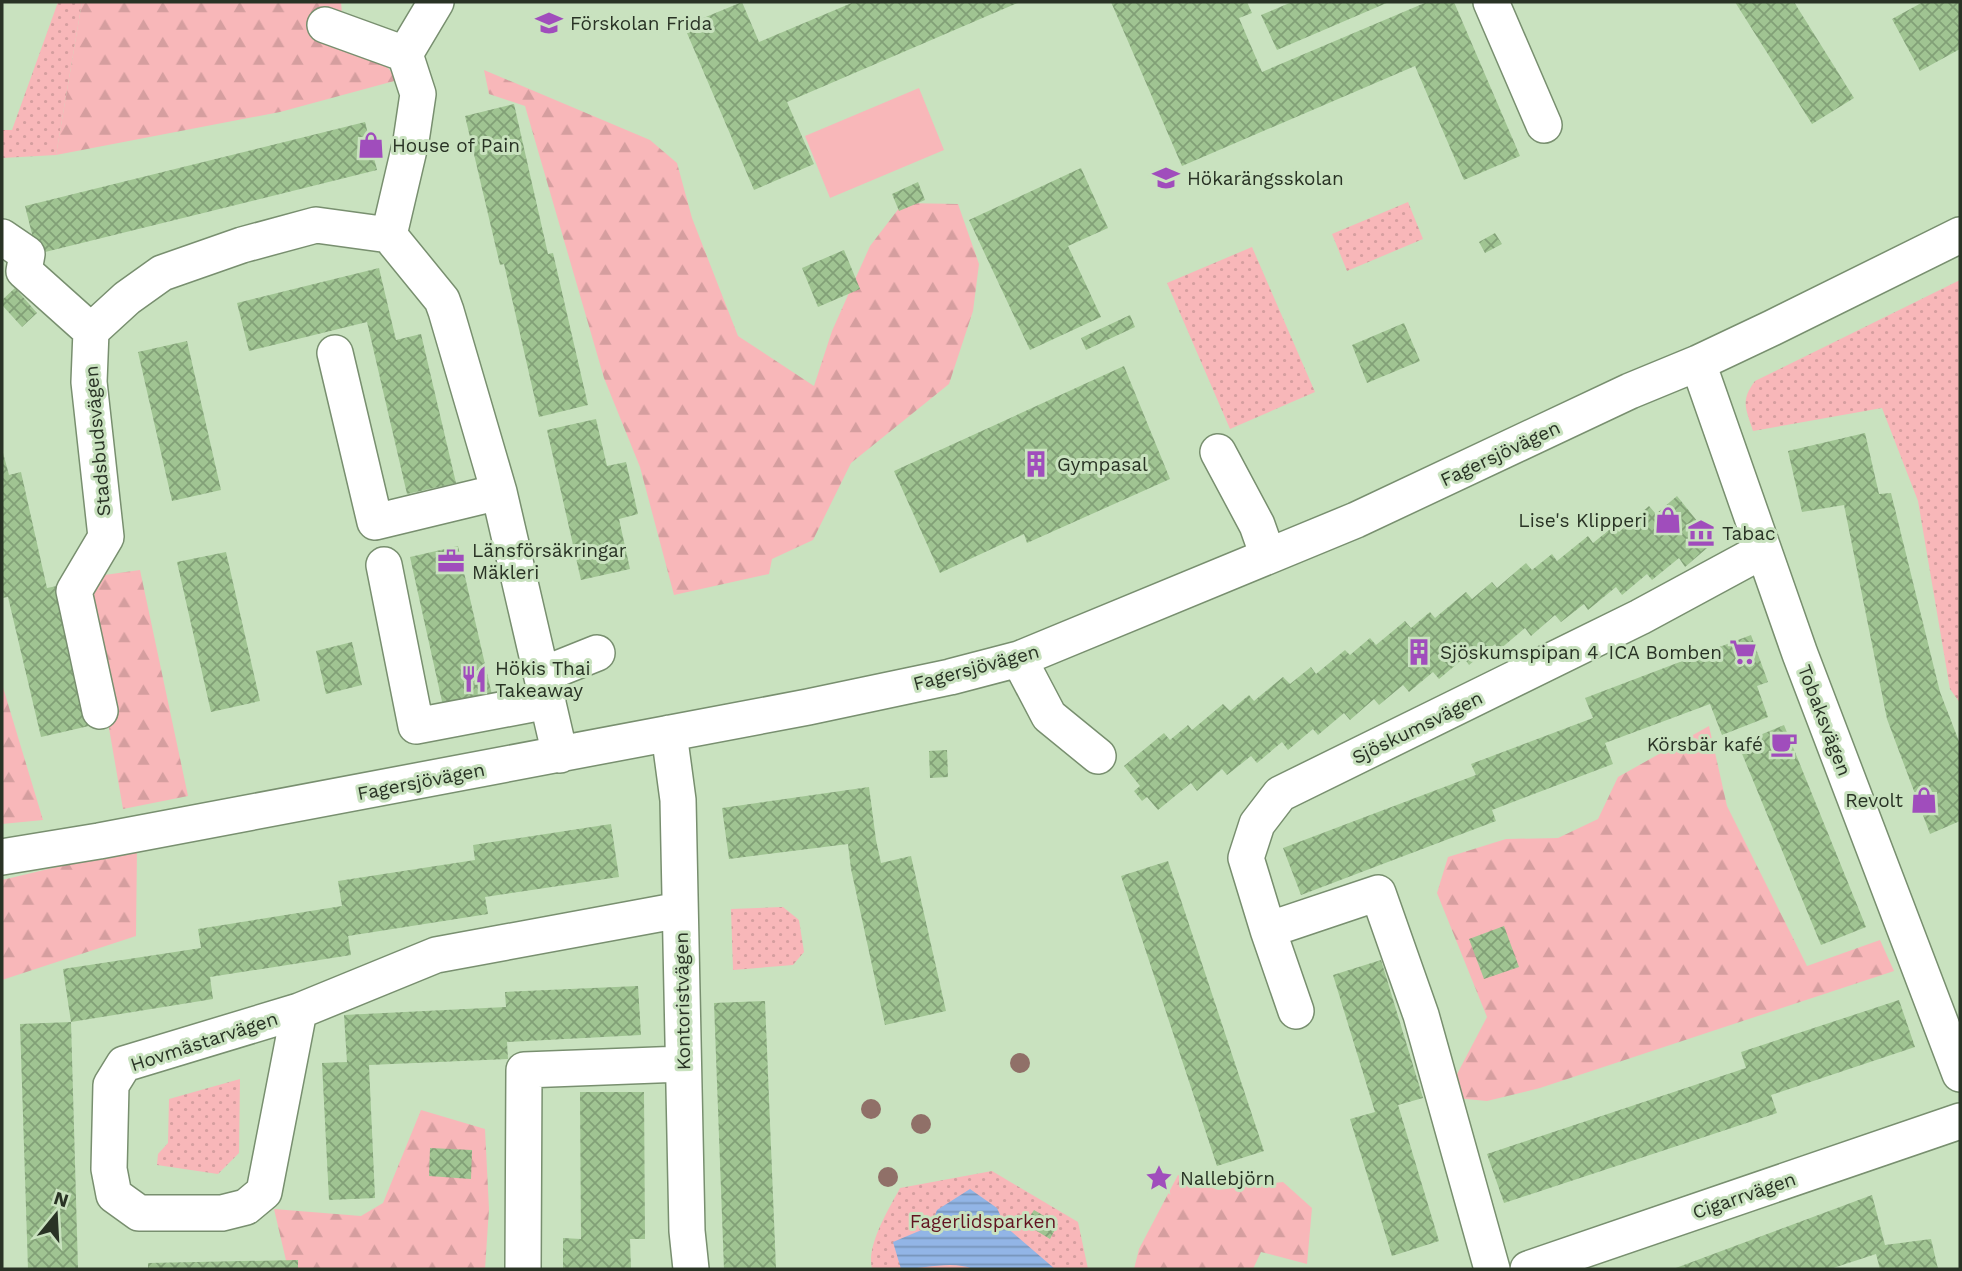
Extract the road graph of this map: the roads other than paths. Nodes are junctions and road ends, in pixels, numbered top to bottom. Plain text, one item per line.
1 (435, 2) edge
2 (1491, 2) edge
3 (325, 25) dead end
4 (405, 54) junction
5 (1544, 125) dead end
6 (1960, 234) edge
7 (390, 235) junction
8 (2, 237) edge
9 (91, 331) junction
10 (335, 353) dead end
11 (1698, 363) junction
12 (1218, 452) dead end
13 (499, 492) junction
14 (1762, 551) junction
15 (1268, 556) junction
16 (384, 565) dead end
17 (597, 653) dead end
18 (1019, 659) junction
19 (545, 688) junction
20 (100, 712) dead end
21 (669, 733) junction
22 (560, 755) junction
23 (1098, 756) dead end
24 (2, 857) edge
25 (680, 910) junction
26 (1268, 930) junction
27 (299, 1011) junction
28 (1296, 1011) dead end
29 (683, 1064) junction
30 (1960, 1074) edge
31 (1960, 1121) edge
32 (523, 1269) edge
33 (691, 1269) edge
34 (1492, 1269) edge
35 (1528, 1269) edge

1 - 4 street
2 - 5 street
3 - 4 street
4 - 7 street
6 - 11 street, Fagersjövägen
7 - 9 street
7 - 13 street
8 - 9 street
9 - 20 street, Stadsbudsvägen
10 - 13 street
11 - 14 street, Tobaksvägen
11 - 15 street, Fagersjövägen
12 - 15 street
13 - 19 street
14 - 26 street, Sjöskumsvägen
14 - 30 street, Tobaksvägen
15 - 18 street, Fagersjövägen
16 - 19 street
17 - 19 street
18 - 21 street, Fagersjövägen
18 - 23 street
19 - 22 street
21 - 22 street, Fagersjövägen
21 - 25 street, Kontoristvägen
22 - 24 street, Fagersjövägen
25 - 27 street, Hovmästarvägen
25 - 29 street, Kontoristvägen
26 - 28 street, Sjöskumsvägen
26 - 34 street
27 - 27 street, Hovmästarvägen
29 - 32 street
29 - 33 street, Kontoristvägen
31 - 35 street, Cigarrvägen

